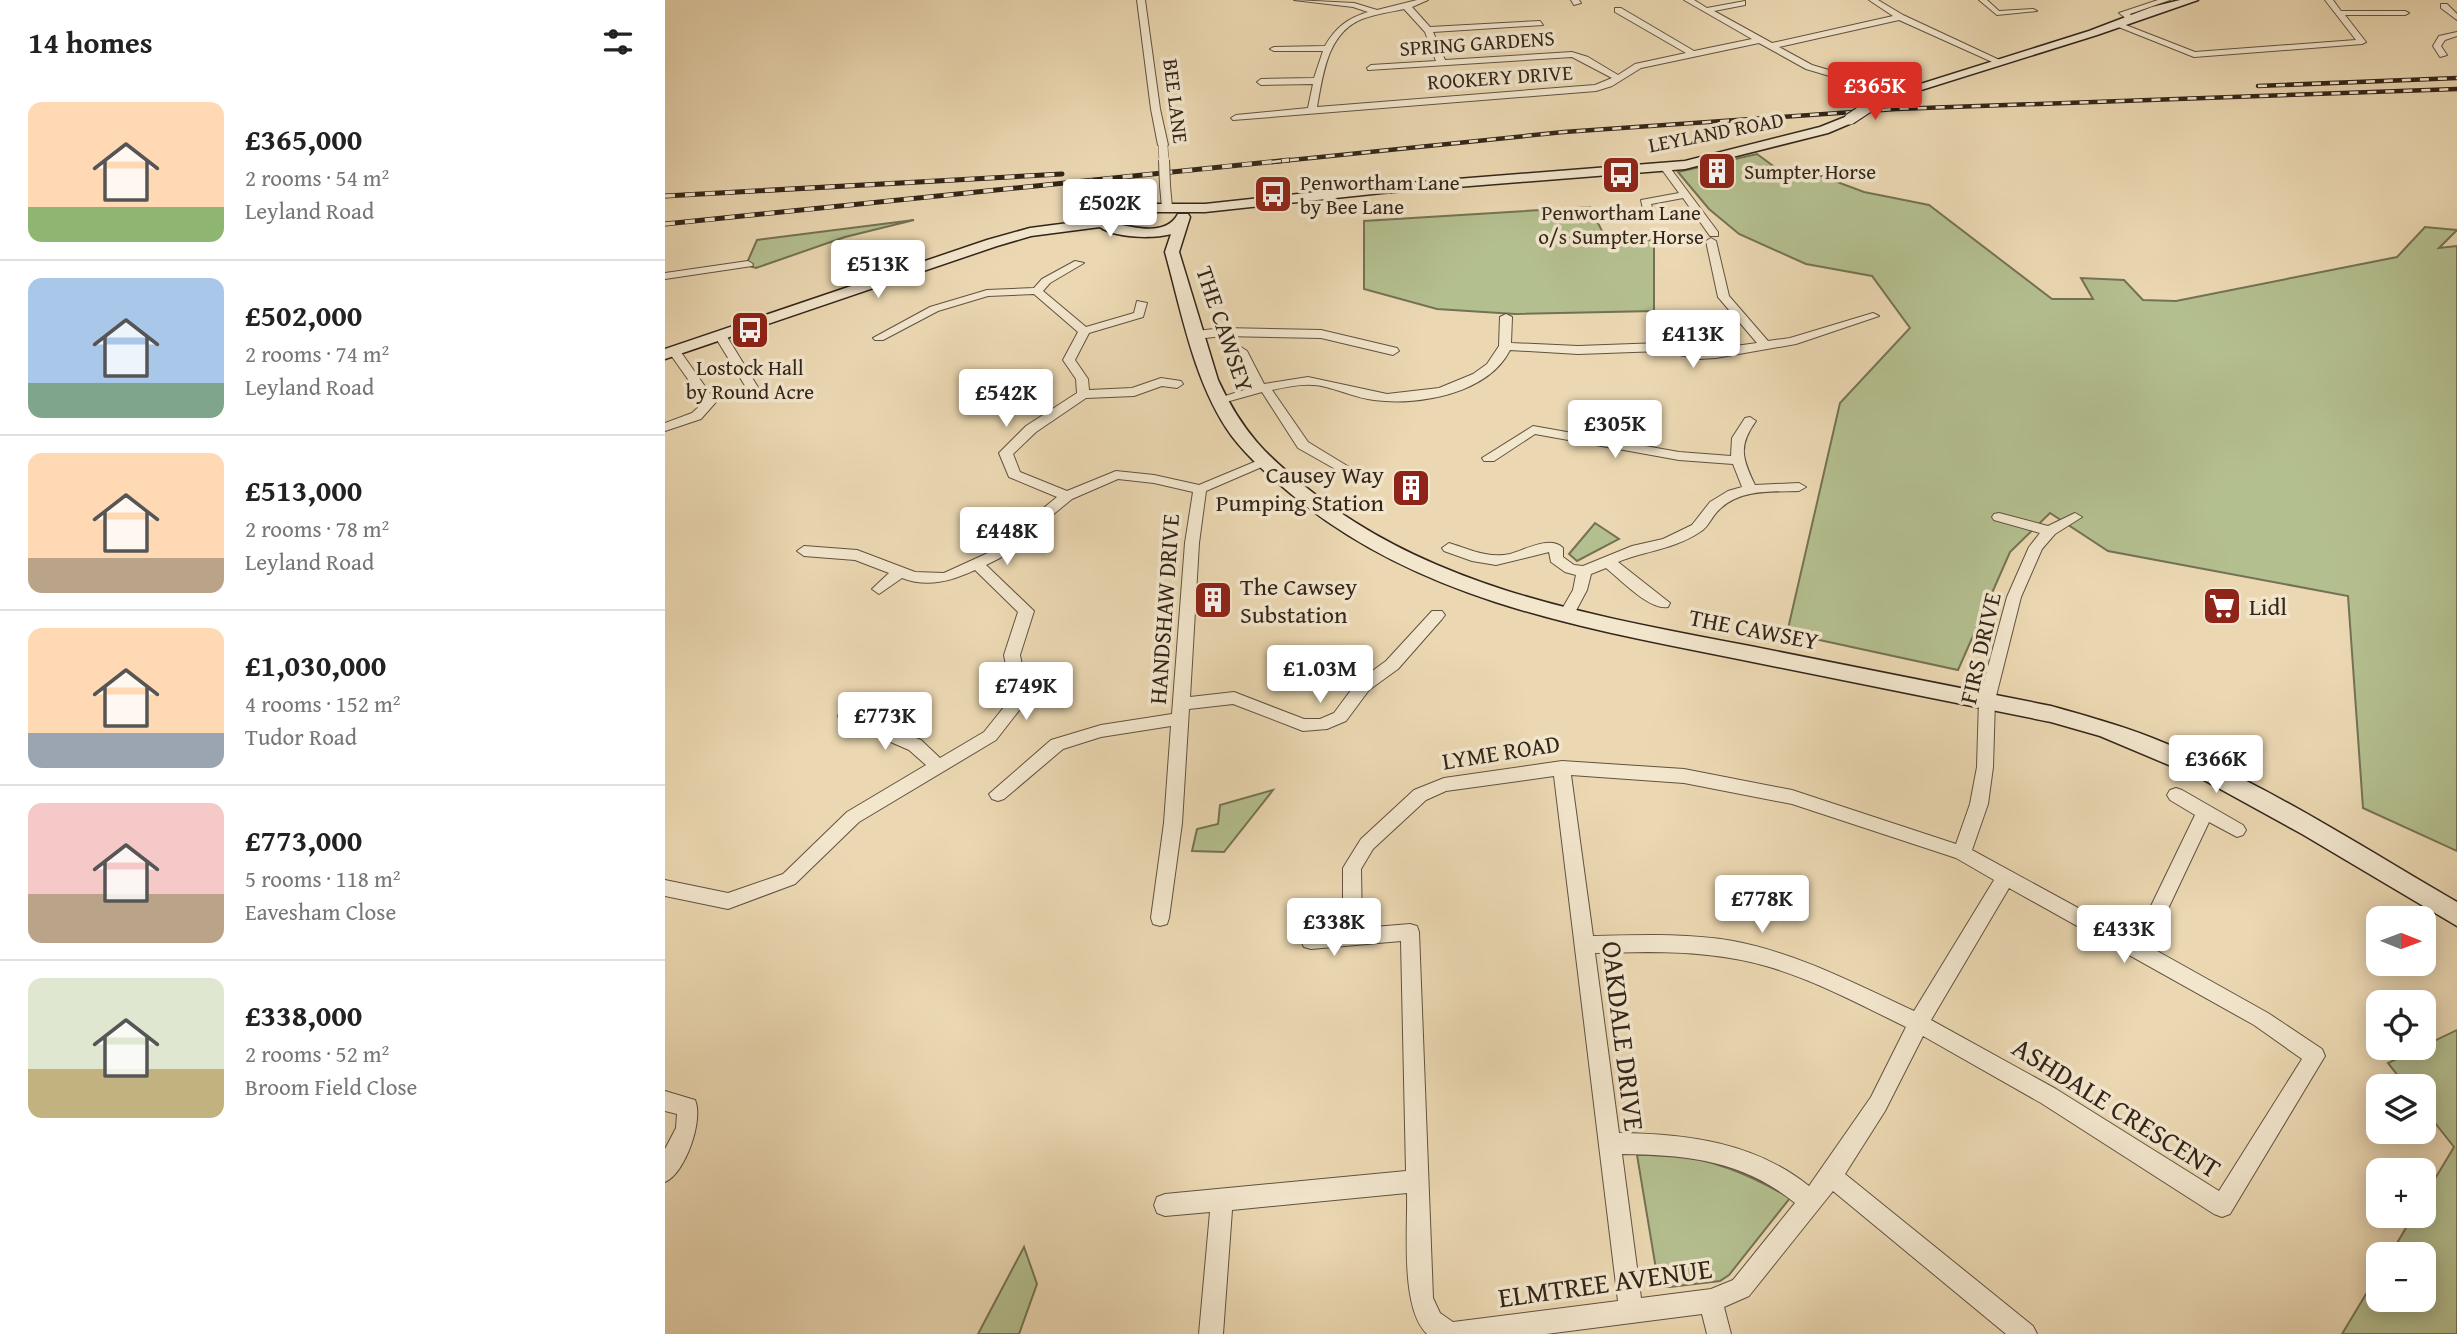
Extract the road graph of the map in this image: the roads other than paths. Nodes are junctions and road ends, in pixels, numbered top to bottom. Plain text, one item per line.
1 (1141, 0) edge
2 (1298, 0) edge
3 (1424, 0) edge
4 (1688, 0) edge
5 (1873, 0) edge
6 (2166, 0) edge
7 (2193, 0) edge
8 (2329, 0) edge
9 (1984, 1) edge
10 (1742, 3) dead end
11 (2444, 6) dead end
12 (1407, 7) junction
13 (1707, 10) junction
14 (2033, 12) dead end
15 (1378, 13) junction
16 (1619, 13) dead end
17 (2339, 13) junction
18 (2405, 13) dead end
19 (1900, 17) junction
20 (2130, 17) junction
21 (2456, 17) edge
22 (1540, 23) dead end
23 (2115, 24) junction
24 (1427, 30) junction
25 (2457, 34) edge
26 (1759, 40) junction
27 (1772, 47) junction
28 (1328, 48) junction
29 (1274, 49) dead end
30 (1693, 54) junction
31 (2443, 55) dead end
32 (1441, 62) junction
33 (2002, 63) junction
34 (1371, 68) dead end
35 (1620, 78) junction
36 (1318, 81) junction
37 (1261, 82) dead end
38 (1873, 86) dead end
39 (1312, 111) junction
40 (1236, 118) dead end
41 (1665, 167) junction
42 (1684, 195) junction
43 (1648, 212) dead end
44 (1177, 214) junction
45 (1128, 224) junction
46 (1146, 234) junction
47 (1171, 252) junction
48 (1079, 263) dead end
49 (748, 264) dead end
50 (665, 276) edge
51 (1037, 291) junction
52 (1141, 303) dead end
53 (1863, 315) dead end
54 (1506, 317) dead end
55 (1084, 331) junction
56 (720, 335) junction
57 (1196, 335) junction
58 (879, 338) dead end
59 (1505, 346) junction
60 (1766, 346) junction
61 (1241, 351) dead end
62 (1393, 351) dead end
63 (670, 352) edge
64 (1177, 384) dead end
65 (1262, 389) junction
66 (753, 390) dead end
67 (1083, 394) junction
68 (1219, 400) junction
69 (1751, 421) dead end
70 (665, 428) edge
71 (1489, 458) dead end
72 (1737, 460) junction
73 (1264, 463) junction
74 (1344, 470) dead end
75 (1799, 488) dead end
76 (1200, 489) junction
77 (1750, 489) junction
78 (1067, 496) junction
79 (1999, 517) dead end
80 (2075, 517) dead end
81 (2050, 531) junction
82 (1449, 548) dead end
83 (804, 551) dead end
84 (1607, 561) junction
85 (978, 565) junction
86 (1584, 571) junction
87 (900, 572) junction
88 (879, 589) dead end
89 (1663, 603) dead end
90 (1437, 615) dead end
91 (1566, 616) junction
92 (1987, 700) junction
93 (1181, 711) junction
94 (846, 716) dead end
95 (937, 765) junction
96 (1562, 768) junction
97 (999, 794) dead end
98 (2176, 794) dead end
99 (2206, 812) junction
100 (2237, 830) dead end
101 (1962, 853) junction
102 (2005, 878) junction
103 (665, 888) edge
104 (2457, 915) edge
105 (1160, 918) dead end
106 (1353, 936) junction
107 (1311, 941) dead end
108 (1584, 945) junction
109 (2139, 950) junction
110 (1919, 1022) junction
111 (665, 1101) edge
112 (1610, 1143) junction
113 (665, 1171) edge
114 (1831, 1176) junction
115 (1419, 1181) junction
116 (1222, 1201) junction
117 (1811, 1202) junction
118 (1165, 1205) dead end
119 (1711, 1301) junction
120 (1631, 1311) junction
121 (1484, 1332) edge
122 (1211, 1334) edge
123 (1719, 1334) edge
124 (2025, 1334) edge

1 - 44 street, BEE LANE, bridge
2 - 15 street
3 - 12 street
4 - 13 street
5 - 19 street
6 - 20 street, LEYLAND ROAD
7 - 20 main road, LEYLAND ROAD
8 - 17 street
9 - 14 street
10 - 13 street
11 - 21 street
12 - 15 street
12 - 24 street
13 - 26 street
15 - 28 street
16 - 30 street
17 - 18 street
17 - 23 street
19 - 27 street
19 - 33 street
20 - 23 main road, LEYLAND ROAD
22 - 24 street
23 - 33 main road, LEYLAND ROAD
24 - 32 street
25 - 31 street
26 - 27 street
26 - 30 street, ROOKERY DRIVE
27 - 38 street
28 - 29 street
28 - 36 street
30 - 35 street, ROOKERY DRIVE
32 - 34 street, SPRING GARDENS
32 - 35 street, SPRING GARDENS
33 - 41 main road, LEYLAND ROAD, bridge
35 - 39 street, ROOKERY DRIVE
36 - 37 street
36 - 39 street
39 - 40 street, ROOKERY DRIVE
41 - 42 street
41 - 44 main road, LEYLAND ROAD
42 - 43 street
42 - 60 street
44 - 45 main road
44 - 46 main road
44 - 47 main road, THE CAWSEY
45 - 46 main road
45 - 56 main road
46 - 47 main road, THE CAWSEY
47 - 57 main road, THE CAWSEY
48 - 51 street
49 - 50 street
51 - 55 street
51 - 58 street
52 - 55 street
53 - 60 street
54 - 59 street
55 - 67 street
56 - 63 main road
56 - 66 street
57 - 62 street
57 - 68 main road, THE CAWSEY
59 - 60 street
59 - 65 street
61 - 65 street
63 - 70 street
64 - 67 street
65 - 68 street
65 - 74 street
67 - 78 street
68 - 73 main road, THE CAWSEY
69 - 72 street
71 - 72 street
72 - 77 street
73 - 76 street, HANDSHAW DRIVE
73 - 91 main road, THE CAWSEY
75 - 77 street
76 - 78 street
76 - 93 street, HANDSHAW DRIVE
77 - 84 street
78 - 85 street
79 - 81 street
80 - 81 street, FIRS DRIVE
81 - 92 street, FIRS DRIVE
82 - 86 street
83 - 87 street
84 - 86 street
84 - 89 street
85 - 87 street
85 - 95 street
86 - 91 street
87 - 88 street
90 - 93 street
91 - 92 main road, THE CAWSEY
92 - 101 street, FIRS DRIVE
92 - 104 main road, THE CAWSEY
93 - 97 street, HANDSHAW DRIVE
93 - 105 street, HANDSHAW DRIVE
94 - 95 street
95 - 103 street
96 - 101 street, LYME ROAD
96 - 106 street, LYME ROAD
96 - 108 street, OAKDALE DRIVE
98 - 99 street
99 - 100 street
99 - 109 street
101 - 102 street, LYME ROAD
102 - 109 street, ASHDALE CRESCENT
102 - 110 street, ELMTREE AVENUE
106 - 107 street
106 - 115 street
108 - 110 street
108 - 112 street, OAKDALE DRIVE
109 - 110 street, ASHDALE CRESCENT
110 - 114 street, ELMTREE AVENUE
111 - 113 street
112 - 117 street
112 - 120 street, OAKDALE DRIVE
114 - 117 street, ELMTREE AVENUE
114 - 124 street
115 - 116 street
115 - 121 street, ELMTREE AVENUE
116 - 118 street
116 - 122 street
117 - 119 street, ELMTREE AVENUE
119 - 120 street, ELMTREE AVENUE
119 - 123 street
120 - 121 street, ELMTREE AVENUE

